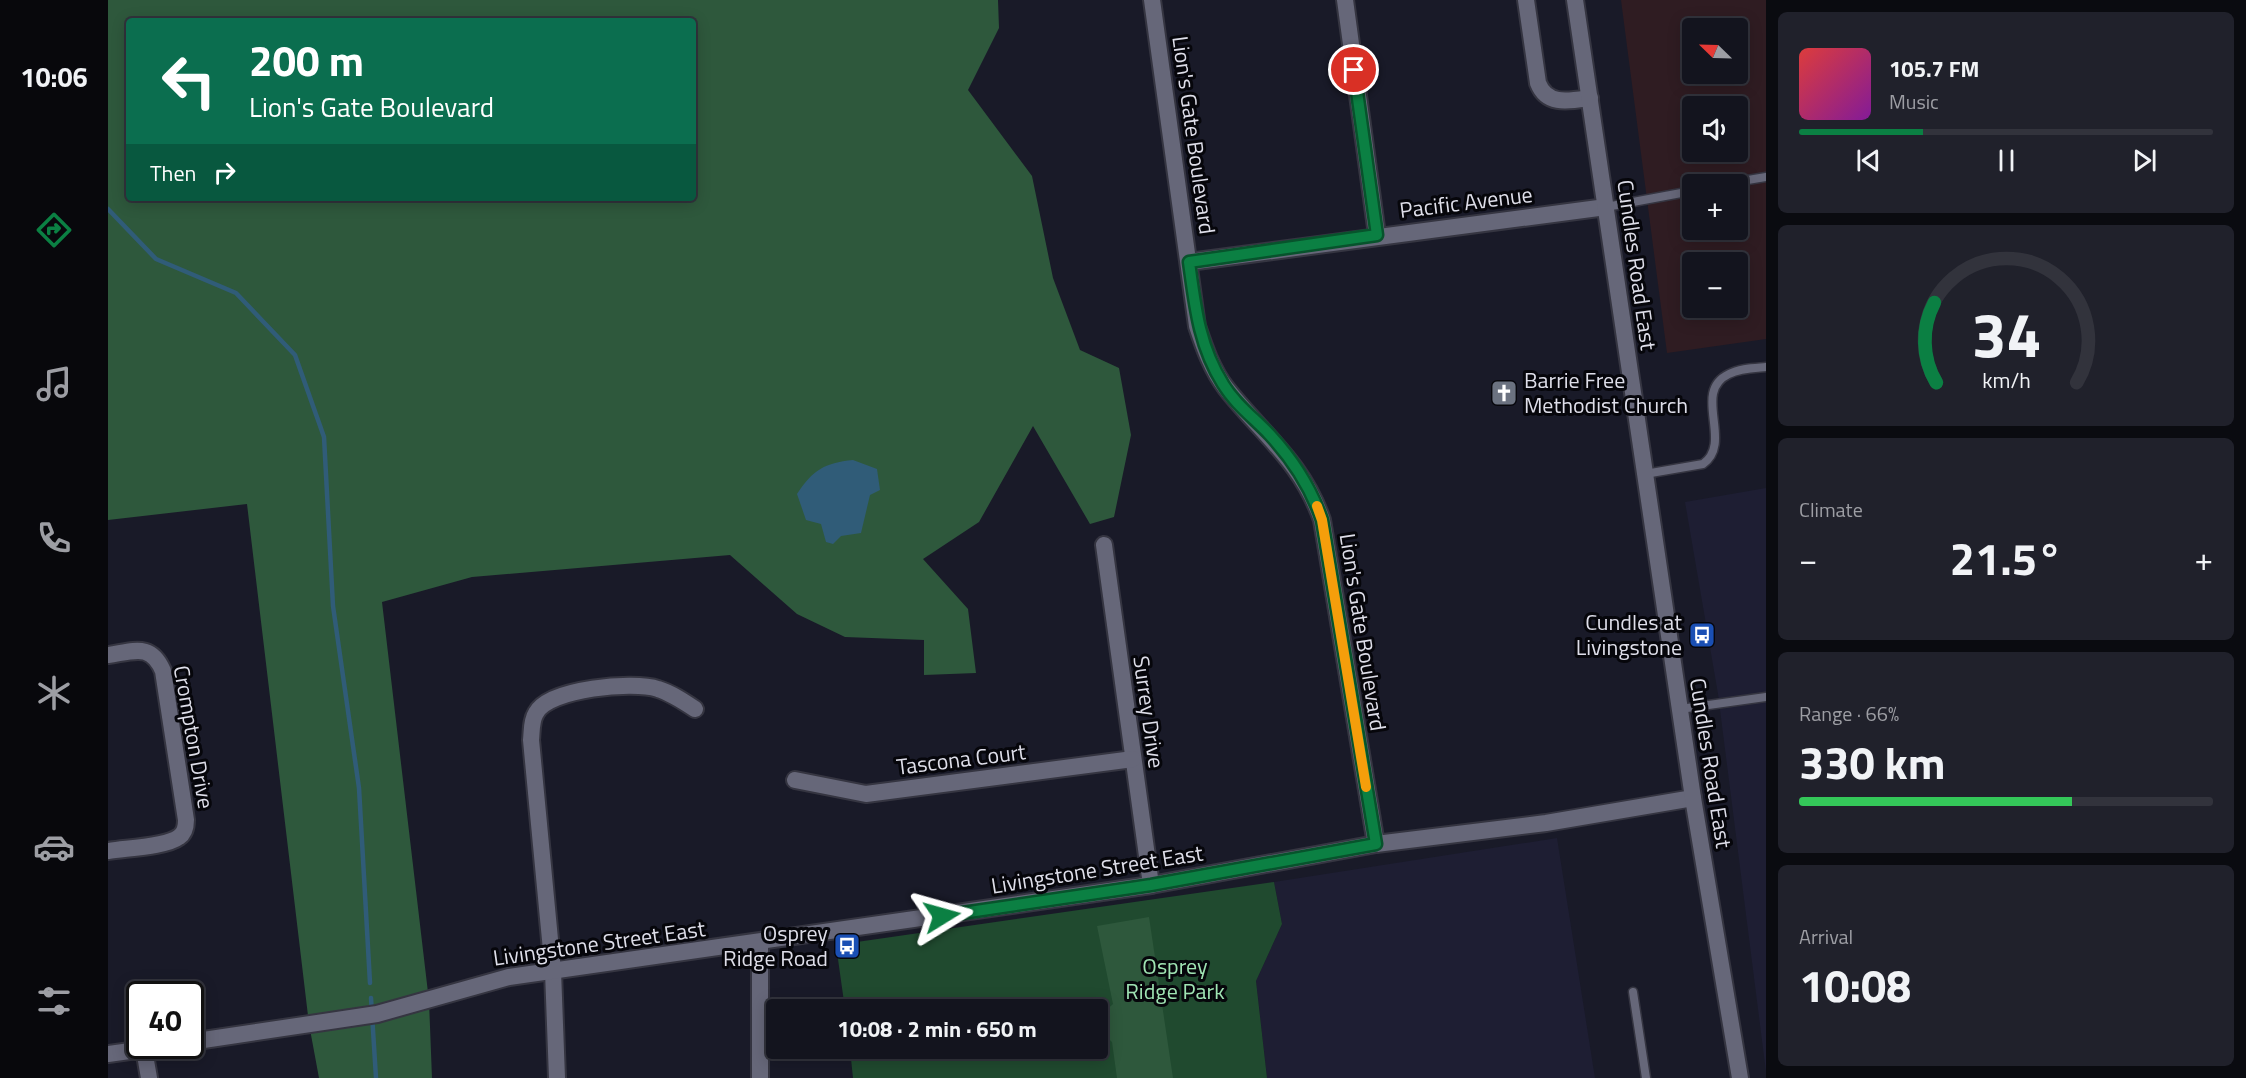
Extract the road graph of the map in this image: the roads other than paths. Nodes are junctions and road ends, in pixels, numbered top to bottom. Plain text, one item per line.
1 (1152, 0) edge
2 (1345, 0) edge
3 (1526, 0) edge
4 (1575, 0) edge
5 (1590, 98) junction
6 (1766, 177) edge
7 (1748, 180) edge
8 (1682, 193) edge
9 (1606, 207) junction
10 (1377, 235) junction
11 (1189, 262) junction
12 (1766, 367) edge
13 (1645, 474) junction
14 (1104, 545) dead end
15 (108, 655) edge
16 (1766, 698) edge
17 (694, 709) dead end
18 (1680, 709) junction
19 (1133, 759) junction
20 (795, 780) dead end
21 (1693, 798) junction
22 (1376, 844) junction
23 (108, 851) edge
24 (1151, 885) junction
25 (760, 943) junction
26 (553, 971) junction
27 (1633, 992) dead end
28 (204, 1040) edge
29 (126, 1051) edge
30 (108, 1054) edge
31 (146, 1059) edge
32 (149, 1078) edge
33 (557, 1078) edge
34 (760, 1078) edge
35 (1647, 1078) edge
36 (1740, 1078) edge

1 - 11 street, Lion's Gate Boulevard
2 - 10 street
3 - 5 street
4 - 5 street, Cundles Road East
5 - 9 street, Cundles Road East
6 - 7 lane
8 - 9 lane
9 - 10 street, Pacific Avenue
9 - 13 street, Cundles Road East
10 - 11 street, Pacific Avenue
11 - 22 street, Lion's Gate Boulevard
12 - 13 lane
13 - 18 street, Cundles Road East
14 - 19 street, Surrey Drive
15 - 23 street, Crompton Drive
16 - 18 lane
17 - 26 street
18 - 21 street, Cundles Road East
19 - 20 street, Tascona Court
19 - 24 street, Surrey Drive
21 - 22 street, Livingstone Street East
21 - 36 street, Cundles Road East
22 - 24 street, Livingstone Street East
24 - 25 street, Livingstone Street East
25 - 26 street, Livingstone Street East
25 - 34 street
26 - 28 street, Livingstone Street East
26 - 33 street
27 - 35 lane
29 - 30 street
31 - 32 street

